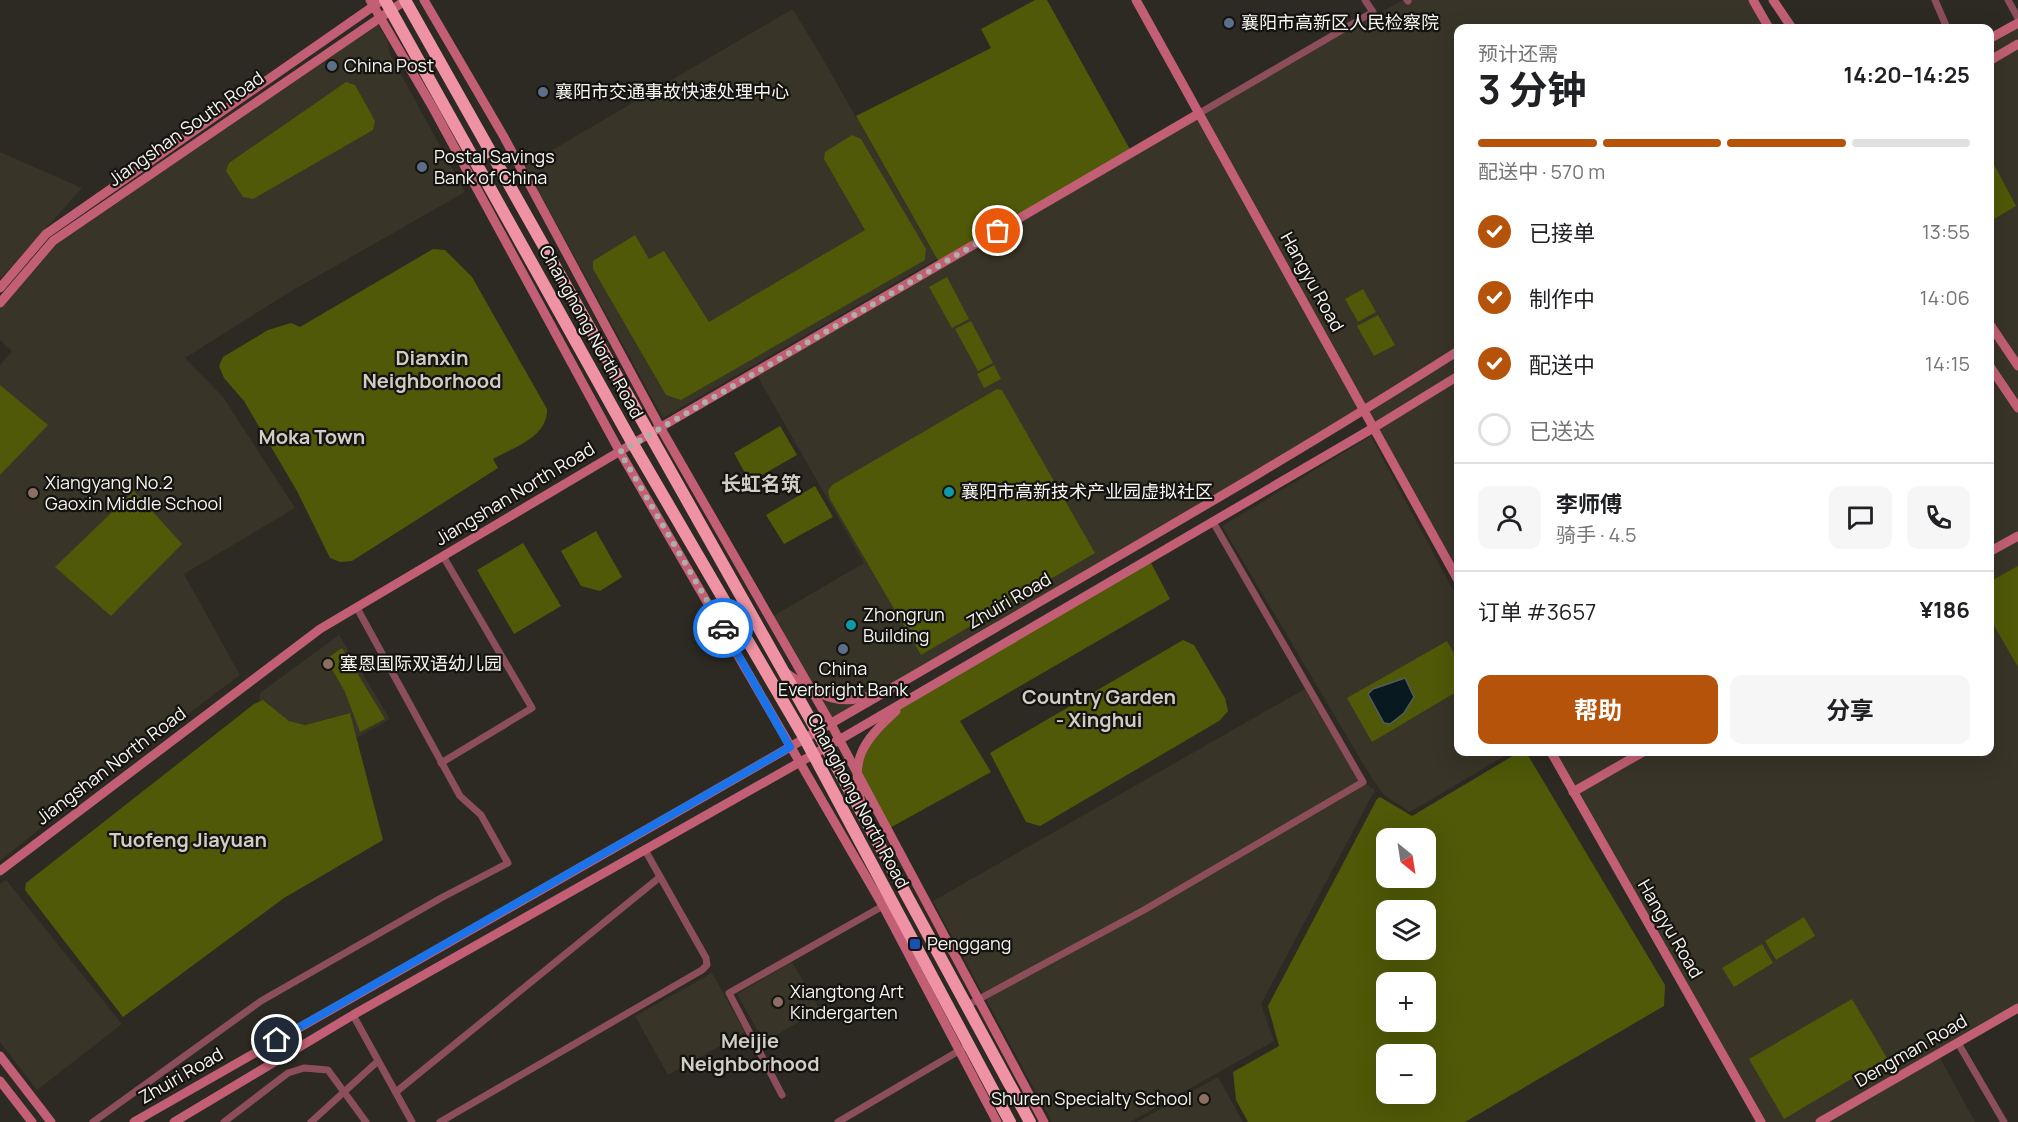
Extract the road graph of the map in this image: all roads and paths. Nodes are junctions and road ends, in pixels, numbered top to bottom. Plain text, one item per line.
1 (406, 0) edge
2 (424, 0) edge
3 (1136, 0) edge
4 (1365, 0) edge
5 (1753, 0) edge
6 (1773, 0) edge
7 (1935, 0) edge
8 (2008, 0) edge
9 (380, 5) edge
10 (2018, 20) edge
11 (1767, 24) edge
12 (1789, 24) edge
13 (1945, 24) edge
14 (1994, 36) edge
15 (2018, 44) edge
16 (1994, 58) edge
17 (1198, 114) junction
18 (0, 288) edge
19 (0, 303) edge
20 (1994, 330) edge
21 (1454, 354) edge
22 (2018, 366) edge
23 (1994, 372) edge
24 (1454, 378) edge
25 (2018, 408) edge
26 (1366, 410) junction
27 (660, 427) junction
28 (1375, 427) junction
29 (649, 434) junction
30 (633, 444) junction
31 (620, 452) junction
32 (1213, 522) junction
33 (2018, 536) edge
34 (1994, 549) edge
35 (443, 556) junction
36 (1454, 573) edge
37 (357, 608) junction
38 (783, 671) junction
39 (896, 686) junction
40 (810, 688) junction
41 (909, 699) junction
42 (831, 724) junction
43 (818, 731) junction
44 (805, 739) junction
45 (839, 740) junction
46 (790, 747) junction
47 (826, 747) junction
48 (813, 754) junction
49 (1553, 756) edge
50 (1636, 756) edge
51 (799, 762) junction
52 (441, 763) junction
53 (856, 771) junction
54 (1572, 792) junction
55 (866, 820) junction
56 (645, 850) junction
57 (0, 871) edge
58 (660, 876) junction
59 (882, 906) junction
60 (980, 998) junction
61 (968, 1005) junction
62 (2018, 1008) edge
63 (353, 1015) junction
64 (1958, 1043) junction
65 (964, 1048) junction
66 (0, 1056) edge
67 (378, 1061) junction
68 (0, 1081) edge
69 (342, 1092) junction
70 (396, 1092) junction
71 (782, 1095) dead end
72 (32, 1122) edge
73 (51, 1122) edge
74 (93, 1122) edge
75 (134, 1122) edge
76 (174, 1122) edge
77 (224, 1122) edge
78 (311, 1122) edge
79 (366, 1122) edge
80 (412, 1122) edge
81 (440, 1122) edge
82 (838, 1122) edge
83 (997, 1122) edge
84 (1010, 1122) edge
85 (1030, 1122) edge
86 (1044, 1122) edge
87 (1761, 1122) edge
88 (1820, 1122) edge
89 (2004, 1122) edge

1 - 9 street, Jiangshan South Road
1 - 29 highway, Changhong North Road
2 - 27 street
3 - 17 street, Hangyu Road
4 - 17 street
5 - 11 street
6 - 12 street
7 - 13 street
8 - 10 street
9 - 18 street, Jiangshan South Road
9 - 19 street, Jiangshan South Road
9 - 30 highway, Changhong North Road
9 - 31 street
10 - 14 street
15 - 16 street
17 - 26 street, Hangyu Road
17 - 27 street, Jiangshan North Road
20 - 22 street
21 - 26 street, Zhuiri Road
23 - 25 street
24 - 28 street, Zhuiri Road
26 - 28 street, Hangyu Road
26 - 39 street, Zhuiri Road
27 - 29 street, Jiangshan North Road
27 - 40 street
28 - 32 street, Zhuiri Road
28 - 36 street, Hangyu Road
29 - 30 street, Jiangshan North Road
29 - 38 highway, Changhong North Road
30 - 31 street, Jiangshan North Road
30 - 44 highway, Changhong North Road
31 - 35 street, Jiangshan North Road
31 - 46 street
32 - 41 street, Zhuiri Road
32 - 60 street
33 - 34 street
35 - 37 street, Jiangshan North Road
35 - 52 street
37 - 52 street
37 - 57 street, Jiangshan North Road
38 - 40 street
38 - 43 highway, Changhong North Road
39 - 40 street
39 - 42 street, Zhuiri Road
40 - 42 street
41 - 45 street, Zhuiri Road
41 - 53 street
42 - 43 street, Zhuiri Road
42 - 45 street
43 - 44 street, Zhuiri Road
43 - 47 highway, Changhong North Road
44 - 46 street, Zhuiri Road
44 - 48 highway, Changhong North Road
45 - 47 street, Zhuiri Road
45 - 53 street
46 - 51 street
46 - 75 street, Zhuiri Road
47 - 48 street, Zhuiri Road
47 - 55 highway, Changhong North Road
48 - 51 street, Zhuiri Road
48 - 65 highway, Changhong North Road
49 - 54 street, Hangyu Road
50 - 54 street
51 - 56 street, Zhuiri Road
51 - 59 street
52 - 74 street
53 - 55 street
53 - 60 street
54 - 87 street, Hangyu Road
55 - 61 highway, Changhong North Road
56 - 58 street
56 - 63 street, Zhuiri Road
58 - 70 street
58 - 81 street
59 - 65 street
59 - 71 street
60 - 61 street
60 - 86 street
61 - 85 highway, Changhong North Road
62 - 64 street, Dengman Road
63 - 67 street
63 - 76 street, Zhuiri Road
64 - 88 street, Dengman Road
64 - 89 street
65 - 82 street
65 - 83 street
65 - 84 highway, Changhong North Road
66 - 73 street
67 - 69 street
67 - 70 street
68 - 72 street
69 - 77 street
69 - 78 street
69 - 79 street
70 - 80 street

